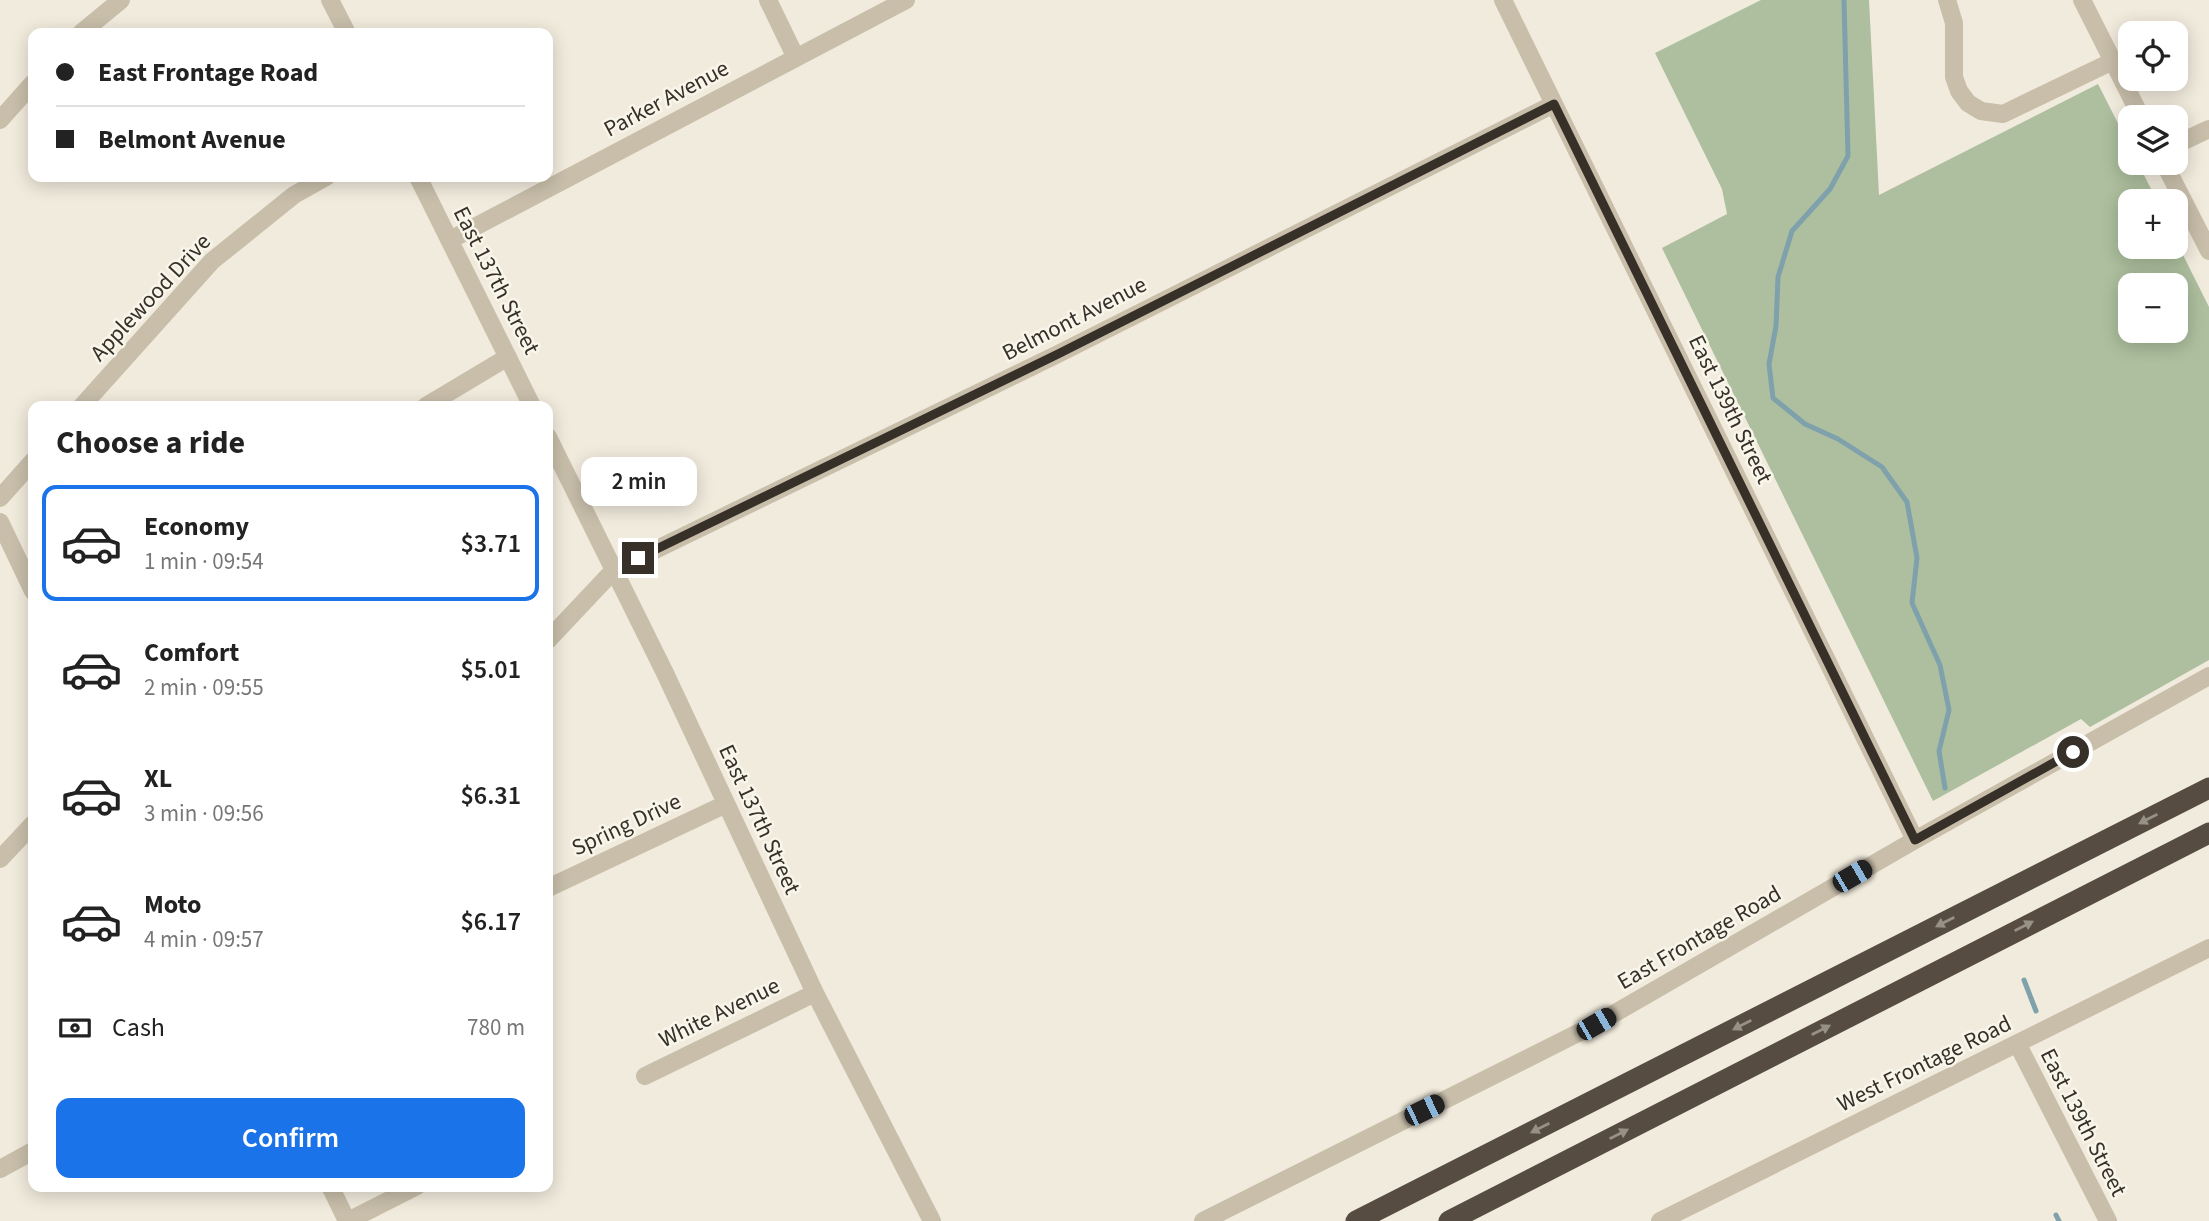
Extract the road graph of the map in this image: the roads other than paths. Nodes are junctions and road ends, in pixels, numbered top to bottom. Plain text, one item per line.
1 (121, 0) edge
2 (330, 0) edge
3 (768, 0) edge
4 (906, 0) edge
5 (1503, 0) edge
6 (1947, 0) edge
7 (2082, 0) edge
8 (87, 28) edge
9 (344, 28) edge
10 (796, 58) junction
11 (2113, 61) junction
12 (28, 89) edge
13 (1554, 104) junction
14 (2135, 105) edge
15 (0, 120) edge
16 (2209, 129) edge
17 (2188, 139) edge
18 (2170, 175) edge
19 (317, 182) edge
20 (421, 182) edge
21 (450, 240) junction
22 (2209, 251) edge
23 (508, 356) junction
24 (86, 401) edge
25 (434, 401) edge
26 (530, 401) edge
27 (553, 447) edge
28 (28, 467) edge
29 (0, 498) edge
30 (0, 522) edge
31 (614, 570) junction
32 (28, 581) edge
33 (553, 635) edge
34 (2209, 676) edge
35 (2209, 788) edge
36 (726, 804) junction
37 (28, 829) edge
38 (2209, 833) edge
39 (1915, 840) junction
40 (0, 859) edge
41 (553, 886) edge
42 (2209, 948) edge
43 (815, 993) junction
44 (2018, 1045) junction
45 (645, 1076) dead end
46 (28, 1154) edge
47 (0, 1169) edge
48 (333, 1192) edge
49 (405, 1192) edge
50 (347, 1221) edge
51 (932, 1221) edge
52 (1203, 1221) edge
53 (1356, 1221) edge
54 (1449, 1221) edge
55 (1660, 1221) edge
56 (2108, 1221) edge

1 - 8 street
2 - 9 street
3 - 10 street
4 - 10 street, Parker Avenue
5 - 13 street, East 139th Street
6 - 11 street
7 - 11 street
10 - 21 street, Parker Avenue
11 - 14 street
12 - 15 street
13 - 31 street, Belmont Avenue
13 - 39 street, East 139th Street
16 - 17 street
18 - 22 street
19 - 24 street, Applewood Drive
20 - 21 street, East 137th Street
21 - 23 street, East 137th Street
23 - 25 street
23 - 26 street, East 137th Street
27 - 31 street, East 137th Street
28 - 29 street
30 - 32 street
31 - 33 street
31 - 36 street, East 137th Street
34 - 39 street, East Frontage Road
35 -> 53 highway
36 - 41 street, Spring Drive
36 - 43 street, East 137th Street
37 - 40 street
54 -> 38 highway
39 - 52 street, East Frontage Road
42 - 44 street, West Frontage Road
43 - 45 street, White Avenue
43 - 51 street, East 137th Street
44 - 55 street, West Frontage Road
44 - 56 street, East 139th Street
46 - 47 street
48 - 50 street
49 - 50 street

